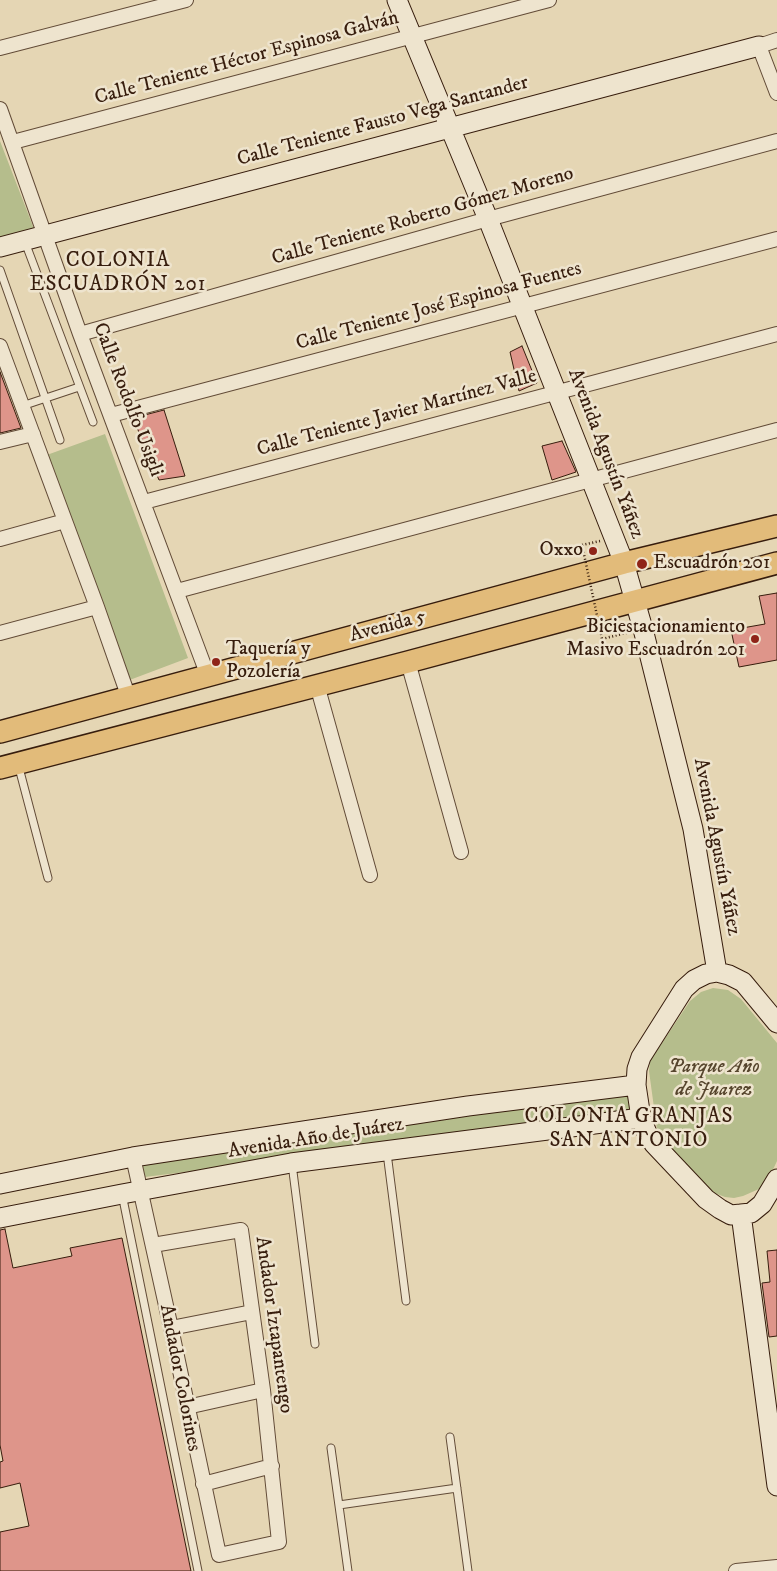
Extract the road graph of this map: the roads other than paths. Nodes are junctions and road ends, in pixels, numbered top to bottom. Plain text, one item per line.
1 (186, 0) edge
2 (398, 0) edge
3 (549, 0) edge
4 (413, 36) junction
5 (777, 40) edge
6 (759, 46) junction
7 (0, 48) edge
8 (777, 93) edge
9 (0, 109) edge
10 (450, 127) junction
11 (777, 141) edge
12 (13, 142) junction
13 (488, 219) junction
14 (45, 235) junction
15 (777, 239) edge
16 (24, 240) junction
17 (0, 247) edge
18 (0, 270) edge
19 (522, 306) junction
20 (80, 334) junction
21 (777, 334) edge
22 (0, 346) edge
23 (79, 387) junction
24 (556, 392) junction
25 (45, 399) junction
26 (22, 406) junction
27 (110, 414) junction
28 (93, 422) dead end
29 (777, 430) edge
30 (33, 434) junction
31 (60, 440) dead end
32 (0, 442) edge
33 (591, 480) junction
34 (144, 502) junction
35 (66, 522) junction
36 (777, 526) edge
37 (0, 539) edge
38 (624, 563) junction
39 (777, 563) edge
40 (177, 591) junction
41 (635, 601) junction
42 (97, 607) junction
43 (0, 633) edge
44 (408, 662) junction
45 (208, 676) junction
46 (317, 686) junction
47 (129, 698) junction
48 (0, 732) edge
49 (9, 766) edge
50 (461, 852) dead end
51 (370, 875) dead end
52 (48, 878) dead end
53 (717, 972) junction
54 (777, 1023) edge
55 (636, 1085) junction
56 (641, 1118) junction
57 (387, 1150) junction
58 (133, 1157) junction
59 (292, 1163) junction
60 (777, 1179) edge
61 (0, 1184) edge
62 (141, 1190) junction
63 (122, 1194) junction
64 (740, 1214) junction
65 (0, 1218) edge
66 (153, 1245) junction
67 (406, 1301) dead end
68 (252, 1312) junction
69 (171, 1328) junction
70 (315, 1344) dead end
71 (263, 1390) junction
72 (187, 1406) junction
73 (450, 1437) dead end
74 (331, 1448) dead end
75 (272, 1466) junction
76 (203, 1484) junction
77 (777, 1486) edge
78 (457, 1488) junction
79 (339, 1505) junction
80 (219, 1555) joint
81 (777, 1567) edge
82 (198, 1571) edge
83 (348, 1571) edge
84 (468, 1571) edge
85 (736, 1571) edge

1 - 7 street
2 - 4 street, Avenida Agustín Yáñez
3 - 4 street, Calle Teniente Héctor Espinosa Galván
4 - 10 street, Avenida Agustín Yáñez
4 - 12 street, Calle Teniente Héctor Espinosa Galván
5 - 6 street, Calle Teniente Fausto Vega Santander
6 - 8 street
6 - 10 street, Calle Teniente Fausto Vega Santander
9 - 12 street, Calle Rodolfo Usigli
10 - 13 street, Avenida Agustín Yáñez
10 - 14 street, Calle Teniente Fausto Vega Santander
11 - 13 street, Calle Teniente Roberto Gómez Moreno
12 - 14 street, Calle Rodolfo Usigli
13 - 19 street, Avenida Agustín Yáñez
13 - 20 street, Calle Teniente Roberto Gómez Moreno
14 - 16 street, Calle Teniente Fausto Vega Santander
14 - 20 street, Calle Rodolfo Usigli
15 - 19 street, Calle Teniente José Espinosa Fuentes
16 - 17 street, Calle Teniente Fausto Vega Santander
16 - 23 lane
18 - 25 lane
19 - 24 street, Avenida Agustín Yáñez
19 - 27 street, Calle Teniente José Espinosa Fuentes
20 - 27 street, Calle Rodolfo Usigli
21 - 24 street, Calle Teniente Javier Martínez Valle
22 - 26 street
23 - 25 lane
23 - 28 lane
24 - 33 street, Avenida Agustín Yáñez
24 - 34 street, Calle Teniente Javier Martínez Valle
25 - 26 lane
25 - 31 lane
26 - 30 street
27 - 34 street, Calle Rodolfo Usigli
29 - 33 street
30 - 32 street
30 - 35 street
33 - 38 street, Avenida Agustín Yáñez
33 - 40 street
34 - 40 street, Calle Rodolfo Usigli
35 - 37 street
35 - 42 street
36 - 38 main road, Avenida 5
38 - 41 street, Avenida Agustín Yáñez
38 - 45 main road, Avenida 5
39 - 41 main road, Avenida 5
40 - 45 street, Calle Rodolfo Usigli
41 - 44 main road, Avenida 5
41 - 53 street, Avenida Agustín Yáñez
42 - 43 street
42 - 47 street
44 - 46 main road, Avenida 5
44 - 50 street
45 - 47 main road, Avenida 5
46 - 49 main road, Avenida 5
46 - 51 street
47 - 48 main road, Avenida 5
49 - 52 lane
53 - 54 street
53 - 55 street
55 - 56 street
55 - 58 street, Avenida Año de Juárez
56 - 57 street, Avenida Año de Juárez
56 - 64 street
57 - 59 street, Avenida Año de Juárez
57 - 67 lane
58 - 61 street, Avenida Año de Juárez
58 - 62 street
59 - 62 street, Avenida Año de Juárez
59 - 70 lane
60 - 64 street
62 - 63 street, Avenida Año de Juárez
62 - 66 street
63 - 65 street, Avenida Año de Juárez
63 - 82 lane, Andador Colorines
64 - 77 street
66 - 68 street, Andador Iztapantengo
66 - 69 street, Andador Colorines
68 - 69 street
68 - 71 street, Andador Iztapantengo
69 - 72 street, Andador Colorines
71 - 72 street
71 - 75 street, Andador Iztapantengo
72 - 76 street, Andador Colorines
73 - 78 lane
74 - 79 lane
75 - 76 street
75 - 80 street, Andador Iztapantengo
76 - 80 street, Andador Colorines
78 - 79 lane
78 - 84 lane
79 - 83 lane
81 - 85 street

